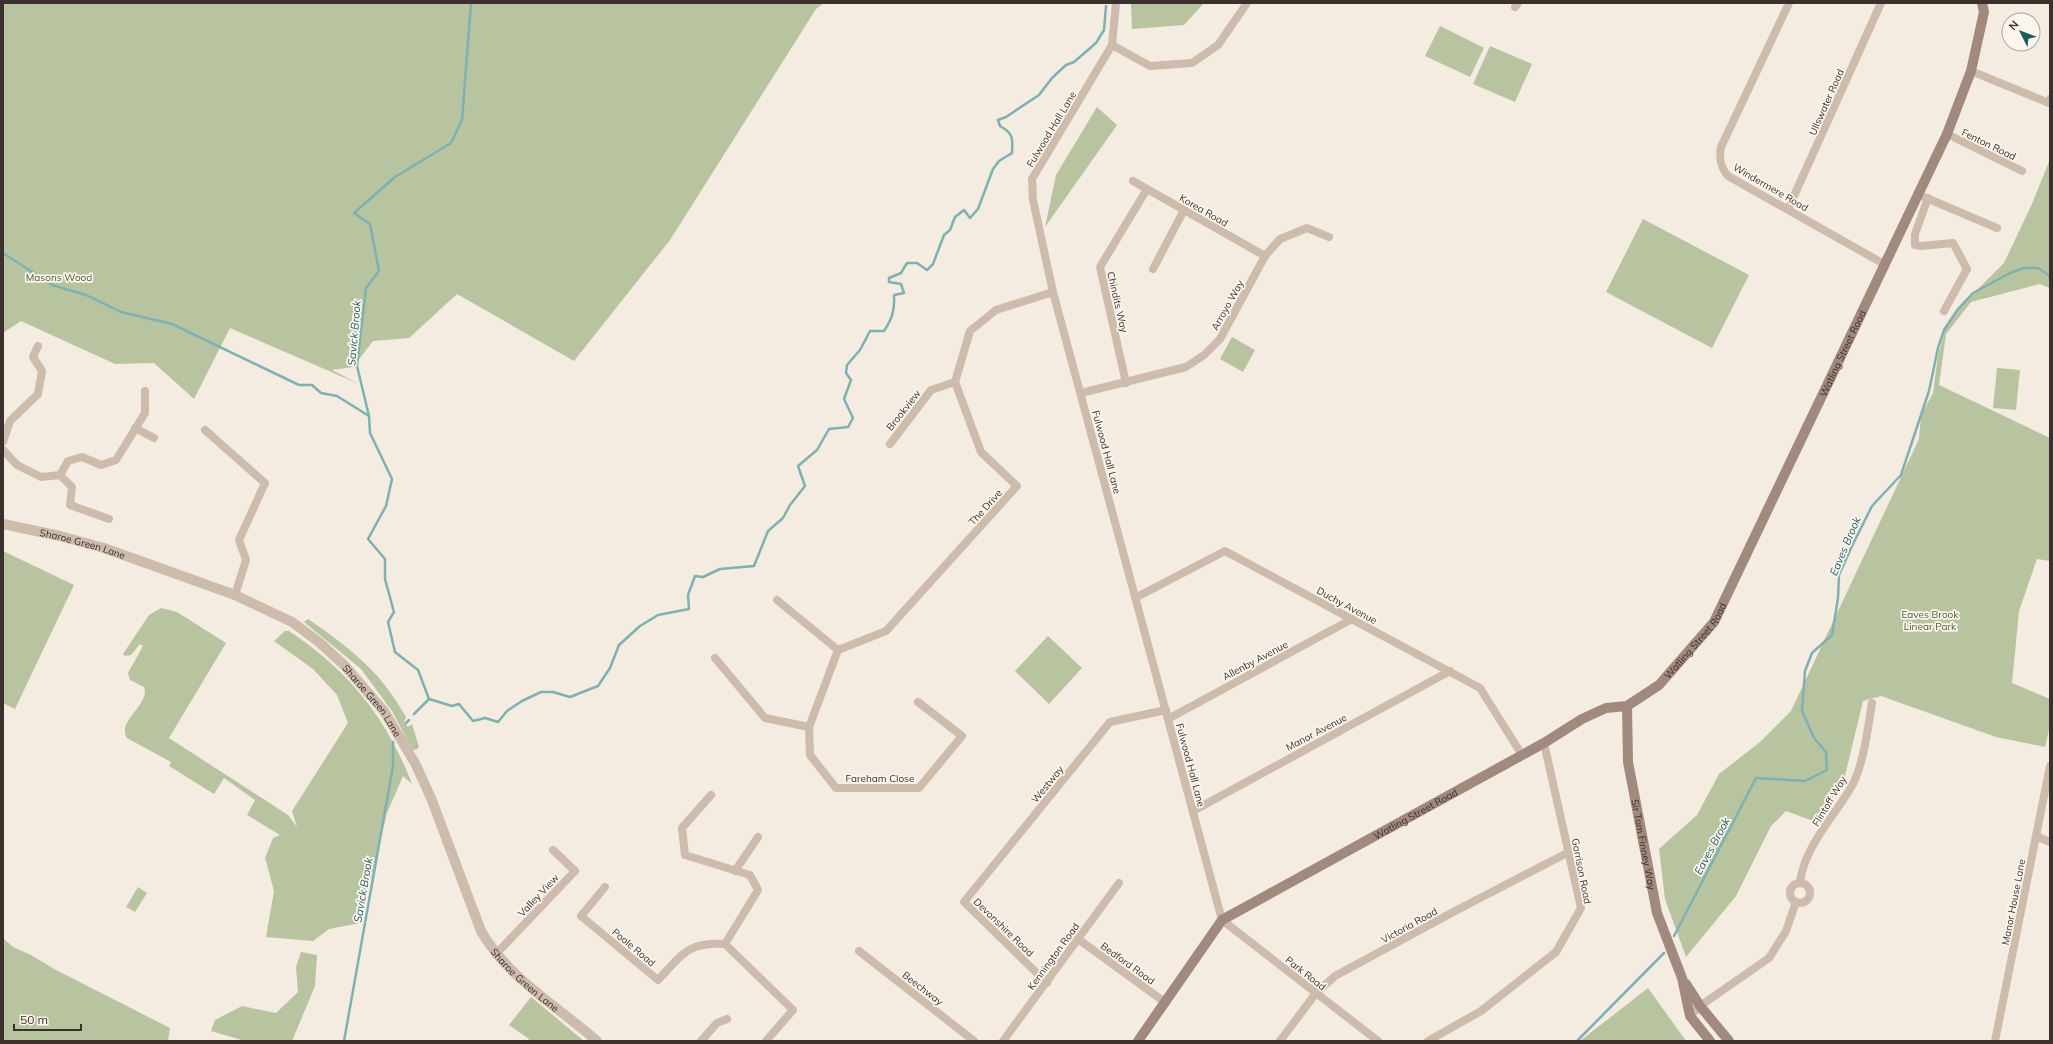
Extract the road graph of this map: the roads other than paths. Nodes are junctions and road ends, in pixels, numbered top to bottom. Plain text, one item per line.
1 (1116, 3) edge
2 (1247, 3) edge
3 (1789, 3) edge
4 (1881, 3) edge
5 (1982, 3) edge
6 (1112, 45) junction
7 (1971, 71) junction
8 (2050, 101) edge
9 (1947, 134) junction
10 (2022, 171) dead end
11 (1133, 181) dead end
12 (1147, 189) junction
13 (1923, 196) junction
14 (1788, 209) junction
15 (1184, 210) junction
16 (1997, 228) dead end
17 (1329, 237) dead end
18 (1265, 256) junction
19 (1884, 264) junction
20 (1153, 269) dead end
21 (1053, 292) junction
22 (1944, 311) dead end
23 (38, 346) dead end
24 (955, 382) junction
25 (1126, 383) junction
26 (145, 391) dead end
27 (1081, 393) junction
28 (136, 428) junction
29 (205, 430) dead end
30 (154, 438) dead end
31 (3, 442) edge
32 (890, 444) dead end
33 (3, 450) edge
34 (60, 475) junction
35 (109, 519) dead end
36 (3, 524) edge
37 (234, 596) junction
38 (1135, 598) junction
39 (777, 600) dead end
40 (1352, 619) junction
41 (838, 650) junction
42 (715, 658) dead end
43 (1450, 671) junction
44 (918, 702) dead end
45 (1872, 703) dead end
46 (1627, 706) junction
47 (1166, 710) junction
48 (1168, 719) junction
49 (809, 727) junction
50 (1544, 743) junction
51 (1522, 755) junction
52 (2050, 766) edge
53 (711, 795) dead end
54 (1192, 811) junction
55 (2036, 836) junction
56 (758, 837) dead end
57 (2050, 842) edge
58 (553, 850) dead end
59 (1569, 852) junction
60 (734, 871) junction
61 (1119, 883) dead end
62 (1800, 883) junction
63 (605, 887) dead end
64 (964, 902) joint
65 (1796, 902) junction
66 (1222, 920) junction
67 (1078, 939) junction
68 (724, 944) junction
69 (859, 952) dead end
70 (496, 954) junction
71 (1682, 978) junction
72 (1047, 983) junction
73 (1316, 993) junction
74 (1166, 1003) junction
75 (1700, 1006) junction
76 (1690, 1016) junction
77 (727, 1019) dead end
78 (597, 1041) edge
79 (701, 1041) edge
80 (766, 1041) edge
81 (974, 1041) edge
82 (1003, 1041) edge
83 (1138, 1041) edge
84 (1280, 1041) edge
85 (1378, 1041) edge
86 (1428, 1041) edge
87 (1710, 1041) edge
88 (1729, 1041) edge
89 (1995, 1041) edge

1 - 6 street, Fulwood Hall Lane
2 - 6 street
3 - 14 street, Windermere Road
4 - 14 street, Ullswater Road
5 - 7 main road, Watling Street Road
6 - 21 street, Fulwood Hall Lane
7 - 8 street
7 - 9 main road, Watling Street Road
9 - 10 street, Fenton Road
9 - 13 main road, Watling Street Road
11 - 12 street, Korea Road
12 - 15 street, Korea Road
12 - 25 street, Chindits Way
13 - 16 street
13 - 19 main road, Watling Street Road
13 - 22 street
14 - 19 street, Windermere Road
15 - 18 street, Korea Road
15 - 20 street
17 - 18 street, Arroyo Way
18 - 25 street, Arroyo Way
19 - 46 main road, Watling Street Road
21 - 24 street
21 - 27 street, Fulwood Hall Lane
23 - 31 street
24 - 32 street, Brookview
24 - 41 street, The Drive
25 - 27 street, Arroyo Way
26 - 28 street
27 - 38 street, Fulwood Hall Lane
28 - 30 street
28 - 34 street
29 - 37 street
33 - 34 street
34 - 35 street
36 - 37 street, Sharoe Green Lane
37 - 70 street, Sharoe Green Lane
38 - 40 street, Duchy Avenue
38 - 47 street, Fulwood Hall Lane
39 - 41 street
40 - 43 street, Duchy Avenue
40 - 48 street, Allenby Avenue
41 - 49 street
42 - 49 street
43 - 51 street, Duchy Avenue
43 - 54 street, Manor Avenue
44 - 49 street, Fareham Close
45 - 62 street, Flintoff Way
46 - 50 main road, Watling Street Road
46 - 71 main road, Sir Tom Finney Way
47 - 48 street, Fulwood Hall Lane
47 - 64 street, Westway
48 - 54 street, Fulwood Hall Lane
50 - 51 main road, Watling Street Road
50 - 59 street, Garrison Road
51 - 66 main road, Watling Street Road
52 - 55 street, Manor House Lane
53 - 60 street
54 - 66 street, Fulwood Hall Lane
55 - 57 street
55 - 89 street, Manor House Lane
56 - 60 street
58 - 70 street, Valley View
59 - 73 street, Victoria Road
59 - 86 street, Garrison Road
60 - 68 street
61 - 67 street, Kennington Road
62 - 65 street, Flintoff Way
62 - 65 street, Flintoff Way
63 - 68 street, Poole Road
64 - 72 street, Devonshire Road
65 - 75 street, Flintoff Way
66 - 73 street, Park Road
66 - 74 main road, Watling Street Road
67 - 72 street, Kennington Road
67 - 74 street, Bedford Road
68 - 80 street
69 - 81 street, Beechway
70 - 78 street, Sharoe Green Lane
71 - 75 main road, Sir Tom Finney Way
71 - 76 main road, Sir Tom Finney Way
72 - 82 street, Kennington Road
73 - 84 street, Victoria Road
73 - 85 street, Park Road
74 - 83 main road, Watling Street Road
75 - 76 street, Flintoff Way
75 - 88 main road, Sir Tom Finney Way
76 - 87 main road, Sir Tom Finney Way
77 - 79 street

